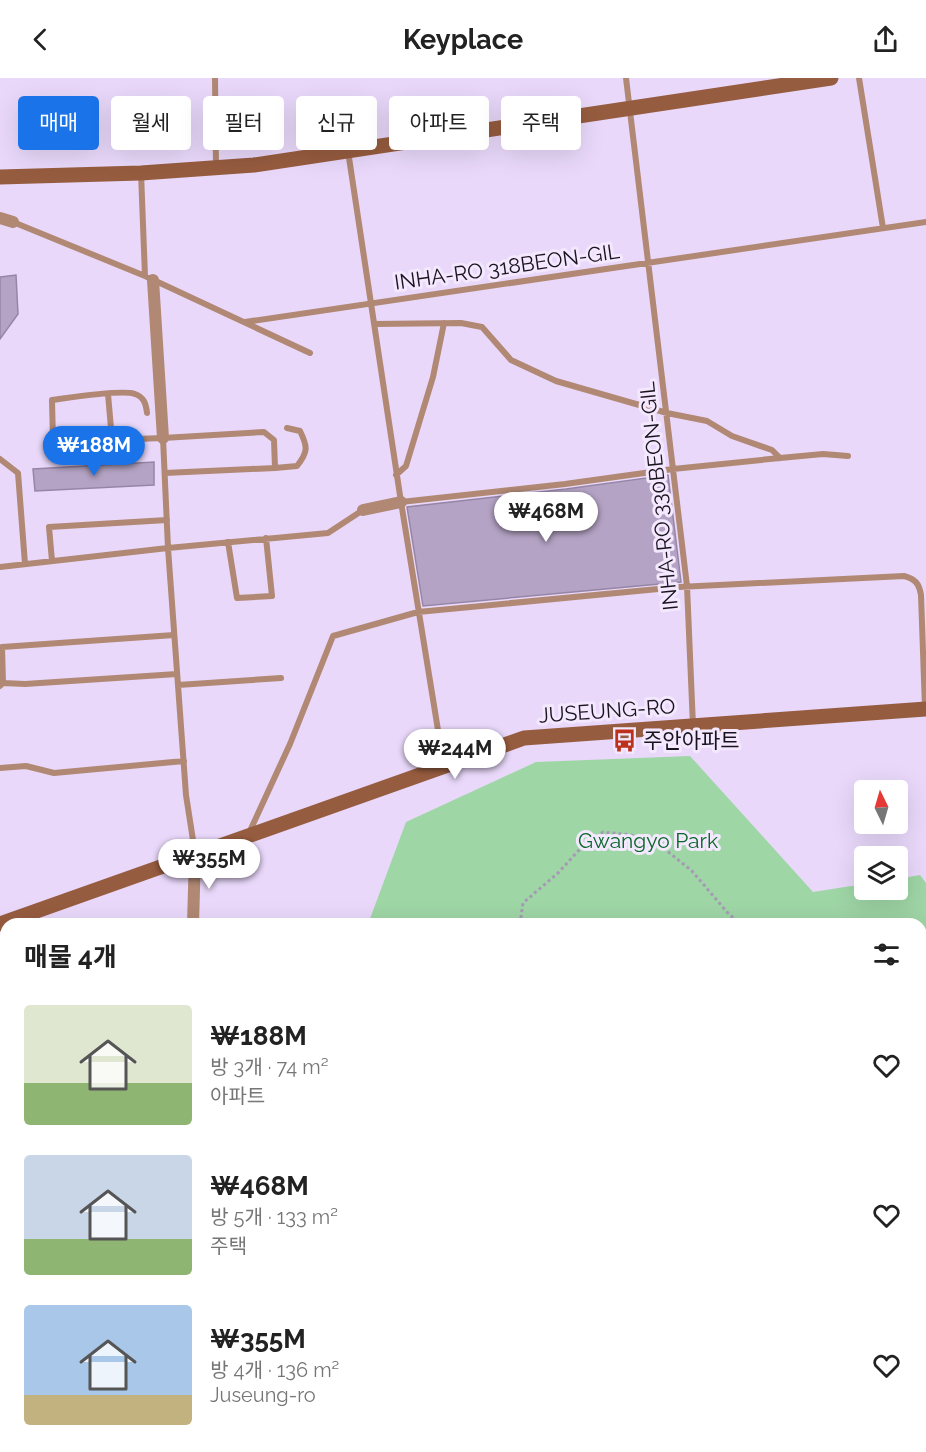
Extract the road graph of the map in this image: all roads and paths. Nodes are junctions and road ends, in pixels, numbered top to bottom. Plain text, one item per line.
1 (216, 78) edge
2 (626, 78) edge
3 (831, 78) edge
4 (859, 78) edge
5 (630, 108) junction
6 (348, 151) junction
7 (216, 167) junction
8 (141, 173) junction
9 (0, 177) edge
10 (0, 218) edge
11 (13, 222) joint
12 (926, 222) edge
13 (883, 228) junction
14 (649, 263) junction
15 (149, 278) junction
16 (371, 304) junction
17 (244, 322) junction
18 (444, 323) junction
19 (374, 324) junction
20 (310, 352) dead end
21 (108, 394) junction
22 (667, 412) junction
23 (147, 413) dead end
24 (287, 428) dead end
25 (164, 438) junction
26 (112, 440) junction
27 (848, 456) dead end
28 (780, 458) junction
29 (0, 459) edge
30 (275, 468) junction
31 (674, 469) junction
32 (165, 473) junction
33 (396, 475) junction
34 (400, 502) junction
35 (363, 510) joint
36 (167, 520) junction
37 (266, 538) junction
38 (228, 542) junction
39 (168, 548) junction
40 (52, 561) junction
41 (25, 564) junction
42 (0, 567) edge
43 (687, 586) junction
44 (418, 612) junction
45 (174, 635) junction
46 (1, 647) edge
47 (177, 674) junction
48 (281, 678) dead end
49 (2, 685) edge
50 (178, 685) junction
51 (925, 709) edge
52 (693, 726) junction
53 (183, 761) junction
54 (444, 767) junction
55 (0, 768) edge
56 (248, 836) junction
57 (195, 855) junction
58 (17, 918) edge
59 (193, 918) edge
60 (521, 918) edge
61 (734, 918) edge

1 - 7 lane
2 - 5 lane, INHA-RO 330BEON-GIL
3 - 5 street
4 - 13 lane
5 - 6 street
5 - 14 lane, INHA-RO 330BEON-GIL
6 - 7 street
6 - 16 lane, INHA-RO 318BEON-GIL
7 - 8 street
8 - 9 street
8 - 15 lane
10 - 11 street
11 - 15 lane
12 - 13 lane
13 - 14 lane
14 - 16 lane, INHA-RO 318BEON-GIL
14 - 22 lane, INHA-RO 330BEON-GIL
15 - 17 lane
15 - 25 street
16 - 17 lane, INHA-RO 318BEON-GIL
16 - 19 lane, INHA-RO 318BEON-GIL
17 - 20 lane
18 - 19 lane
18 - 22 lane
18 - 33 lane
19 - 33 lane, INHA-RO 318BEON-GIL
21 - 23 lane
21 - 26 lane
21 - 26 lane
22 - 28 lane
22 - 31 lane, INHA-RO 330BEON-GIL
24 - 30 lane
25 - 26 lane
25 - 30 lane
25 - 32 lane
27 - 28 lane
28 - 31 lane
29 - 41 lane
30 - 32 lane
31 - 34 lane
31 - 43 lane, INHA-RO 330BEON-GIL
32 - 36 lane
33 - 34 lane, INHA-RO 318BEON-GIL
34 - 35 street
34 - 44 lane, INHA-RO 318BEON-GIL
35 - 37 lane
36 - 39 lane
36 - 40 lane
37 - 38 lane
37 - 38 lane
38 - 39 lane
39 - 40 lane
39 - 45 lane
40 - 41 lane
41 - 42 lane
43 - 44 lane
43 - 51 lane, JUSEUNG-RO
43 - 52 lane, INHA-RO 330BEON-GIL
44 - 54 lane, INHA-RO 318BEON-GIL
44 - 56 lane
45 - 46 lane
45 - 47 lane
46 - 49 lane
47 - 49 lane
47 - 50 lane
48 - 50 lane
50 - 53 lane
51 - 52 street, JUSEUNG-RO
52 - 54 street, JUSEUNG-RO
53 - 55 lane
53 - 57 lane
54 - 56 street, JUSEUNG-RO
56 - 57 street, JUSEUNG-RO
57 - 58 street, JUSEUNG-RO
57 - 59 street
60 - 61 path

